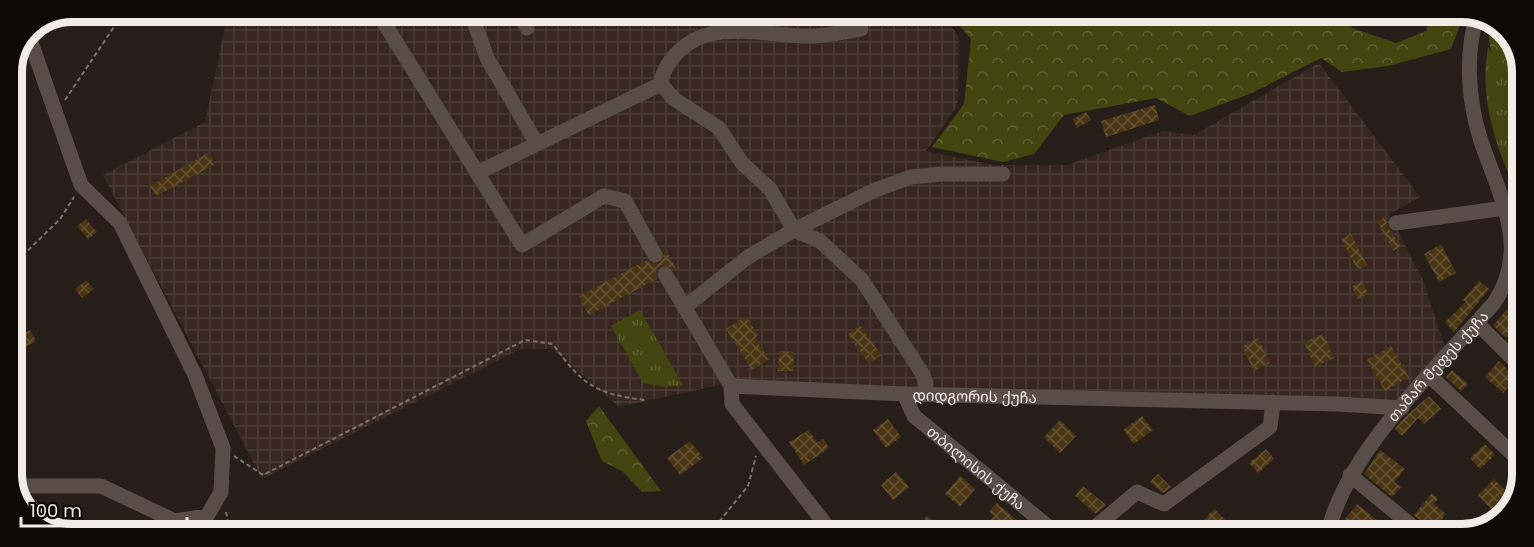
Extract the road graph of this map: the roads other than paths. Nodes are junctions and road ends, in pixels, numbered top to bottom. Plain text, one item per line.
1 (384, 22) edge
2 (474, 22) edge
3 (524, 22) edge
4 (1475, 25) edge
5 (527, 28) dead end
6 (861, 29) dead end
7 (31, 44) edge
8 (661, 84) junction
9 (537, 144) junction
10 (477, 173) junction
11 (1003, 174) dead end
12 (1505, 208) junction
13 (1511, 214) edge
14 (1396, 223) dead end
15 (794, 230) junction
16 (1511, 249) edge
17 (656, 255) dead end
18 (1511, 262) edge
19 (665, 274) dead end
20 (685, 307) junction
21 (1477, 323) junction
22 (1512, 358) edge
23 (1430, 376) junction
24 (731, 386) junction
25 (904, 394) junction
26 (925, 394) junction
27 (1273, 402) junction
28 (1402, 408) junction
29 (1512, 453) edge
30 (1350, 476) junction
31 (24, 486) edge
32 (826, 525) edge
33 (1046, 525) edge
34 (1098, 525) edge
35 (1330, 525) edge
36 (1411, 525) edge

1 - 10 street
2 - 9 street
3 - 5 street
4 - 12 street, თამარ მეფეს ქუჩა
6 - 8 street
7 - 31 street
8 - 9 street
8 - 15 street
9 - 10 street
10 - 17 street
11 - 15 street
12 - 13 street
12 - 14 street
12 - 16 street, თამარ მეფეს ქუჩა
15 - 20 street
15 - 26 street
18 - 21 street, თამარ მეფეს ქუჩა
19 - 20 street
20 - 24 street
21 - 22 street
21 - 23 street, თამარ მეფეს ქუჩა
23 - 28 street, თამარ მეფეს ქუჩა
23 - 29 street
24 - 25 street, დიდგორის ქუჩა
24 - 32 street
25 - 26 street, დიდგორის ქუჩა
25 - 33 street, თბილისის ქუჩა
26 - 27 street, დიდგორის ქუჩა
27 - 28 street, დიდგორის ქუჩა
27 - 34 street
28 - 30 street, თამარ მეფეს ქუჩა
30 - 35 street, თამარ მეფეს ქუჩა
30 - 36 street

